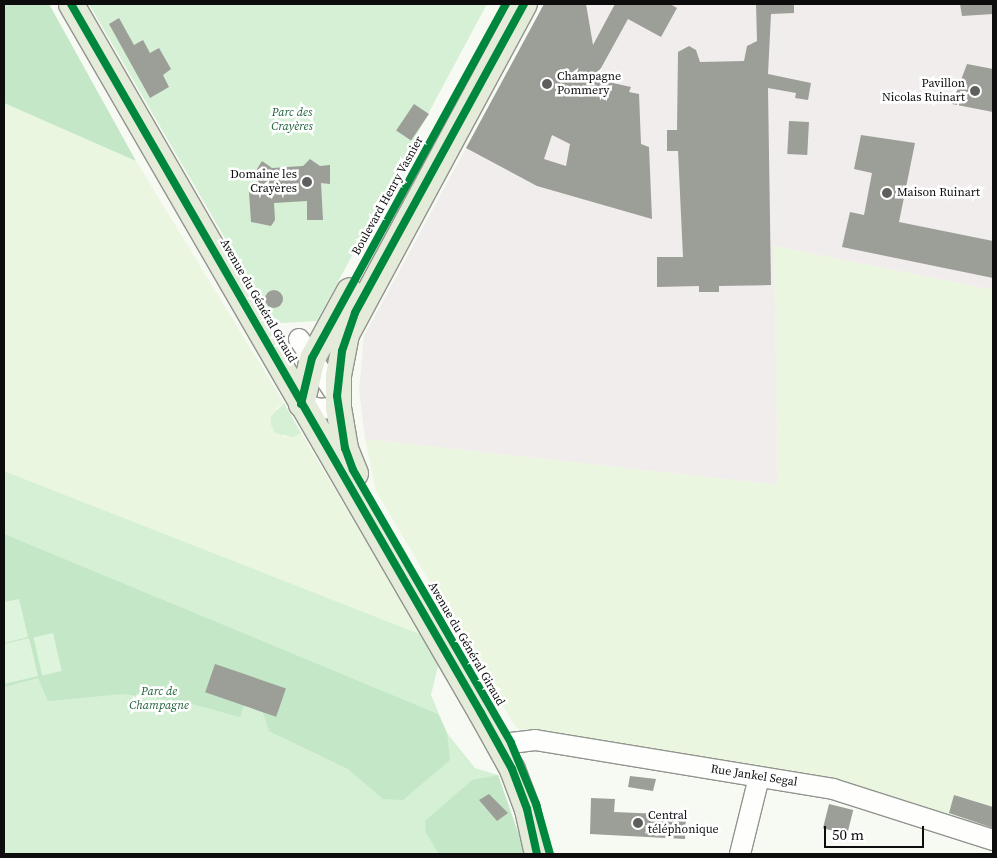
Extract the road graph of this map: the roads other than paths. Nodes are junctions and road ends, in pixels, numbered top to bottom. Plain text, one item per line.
1 (71, 4) edge
2 (506, 4) edge
3 (524, 4) edge
4 (312, 358) junction
5 (284, 370) junction
6 (338, 402) junction
7 (301, 404) junction
8 (516, 754) junction
9 (759, 777) junction
10 (993, 840) edge
11 (536, 854) edge
12 (550, 854) edge
13 (740, 854) edge

1 - 5 main road, Avenue du Général Giraud
2 - 4 main road, Boulevard Henry Vasnier
3 - 6 main road
4 - 5 street
4 - 6 street
4 - 7 main road, Boulevard Henry Vasnier
5 - 7 main road, Avenue du Général Giraud
6 - 7 street
6 - 8 main road, Avenue du Général Giraud
7 - 11 main road, Avenue du Général Giraud
8 - 9 street, Rue Jankel Segal
8 - 12 main road, Avenue du Général Giraud
9 - 10 street, Rue Jankel Segal
9 - 13 street

